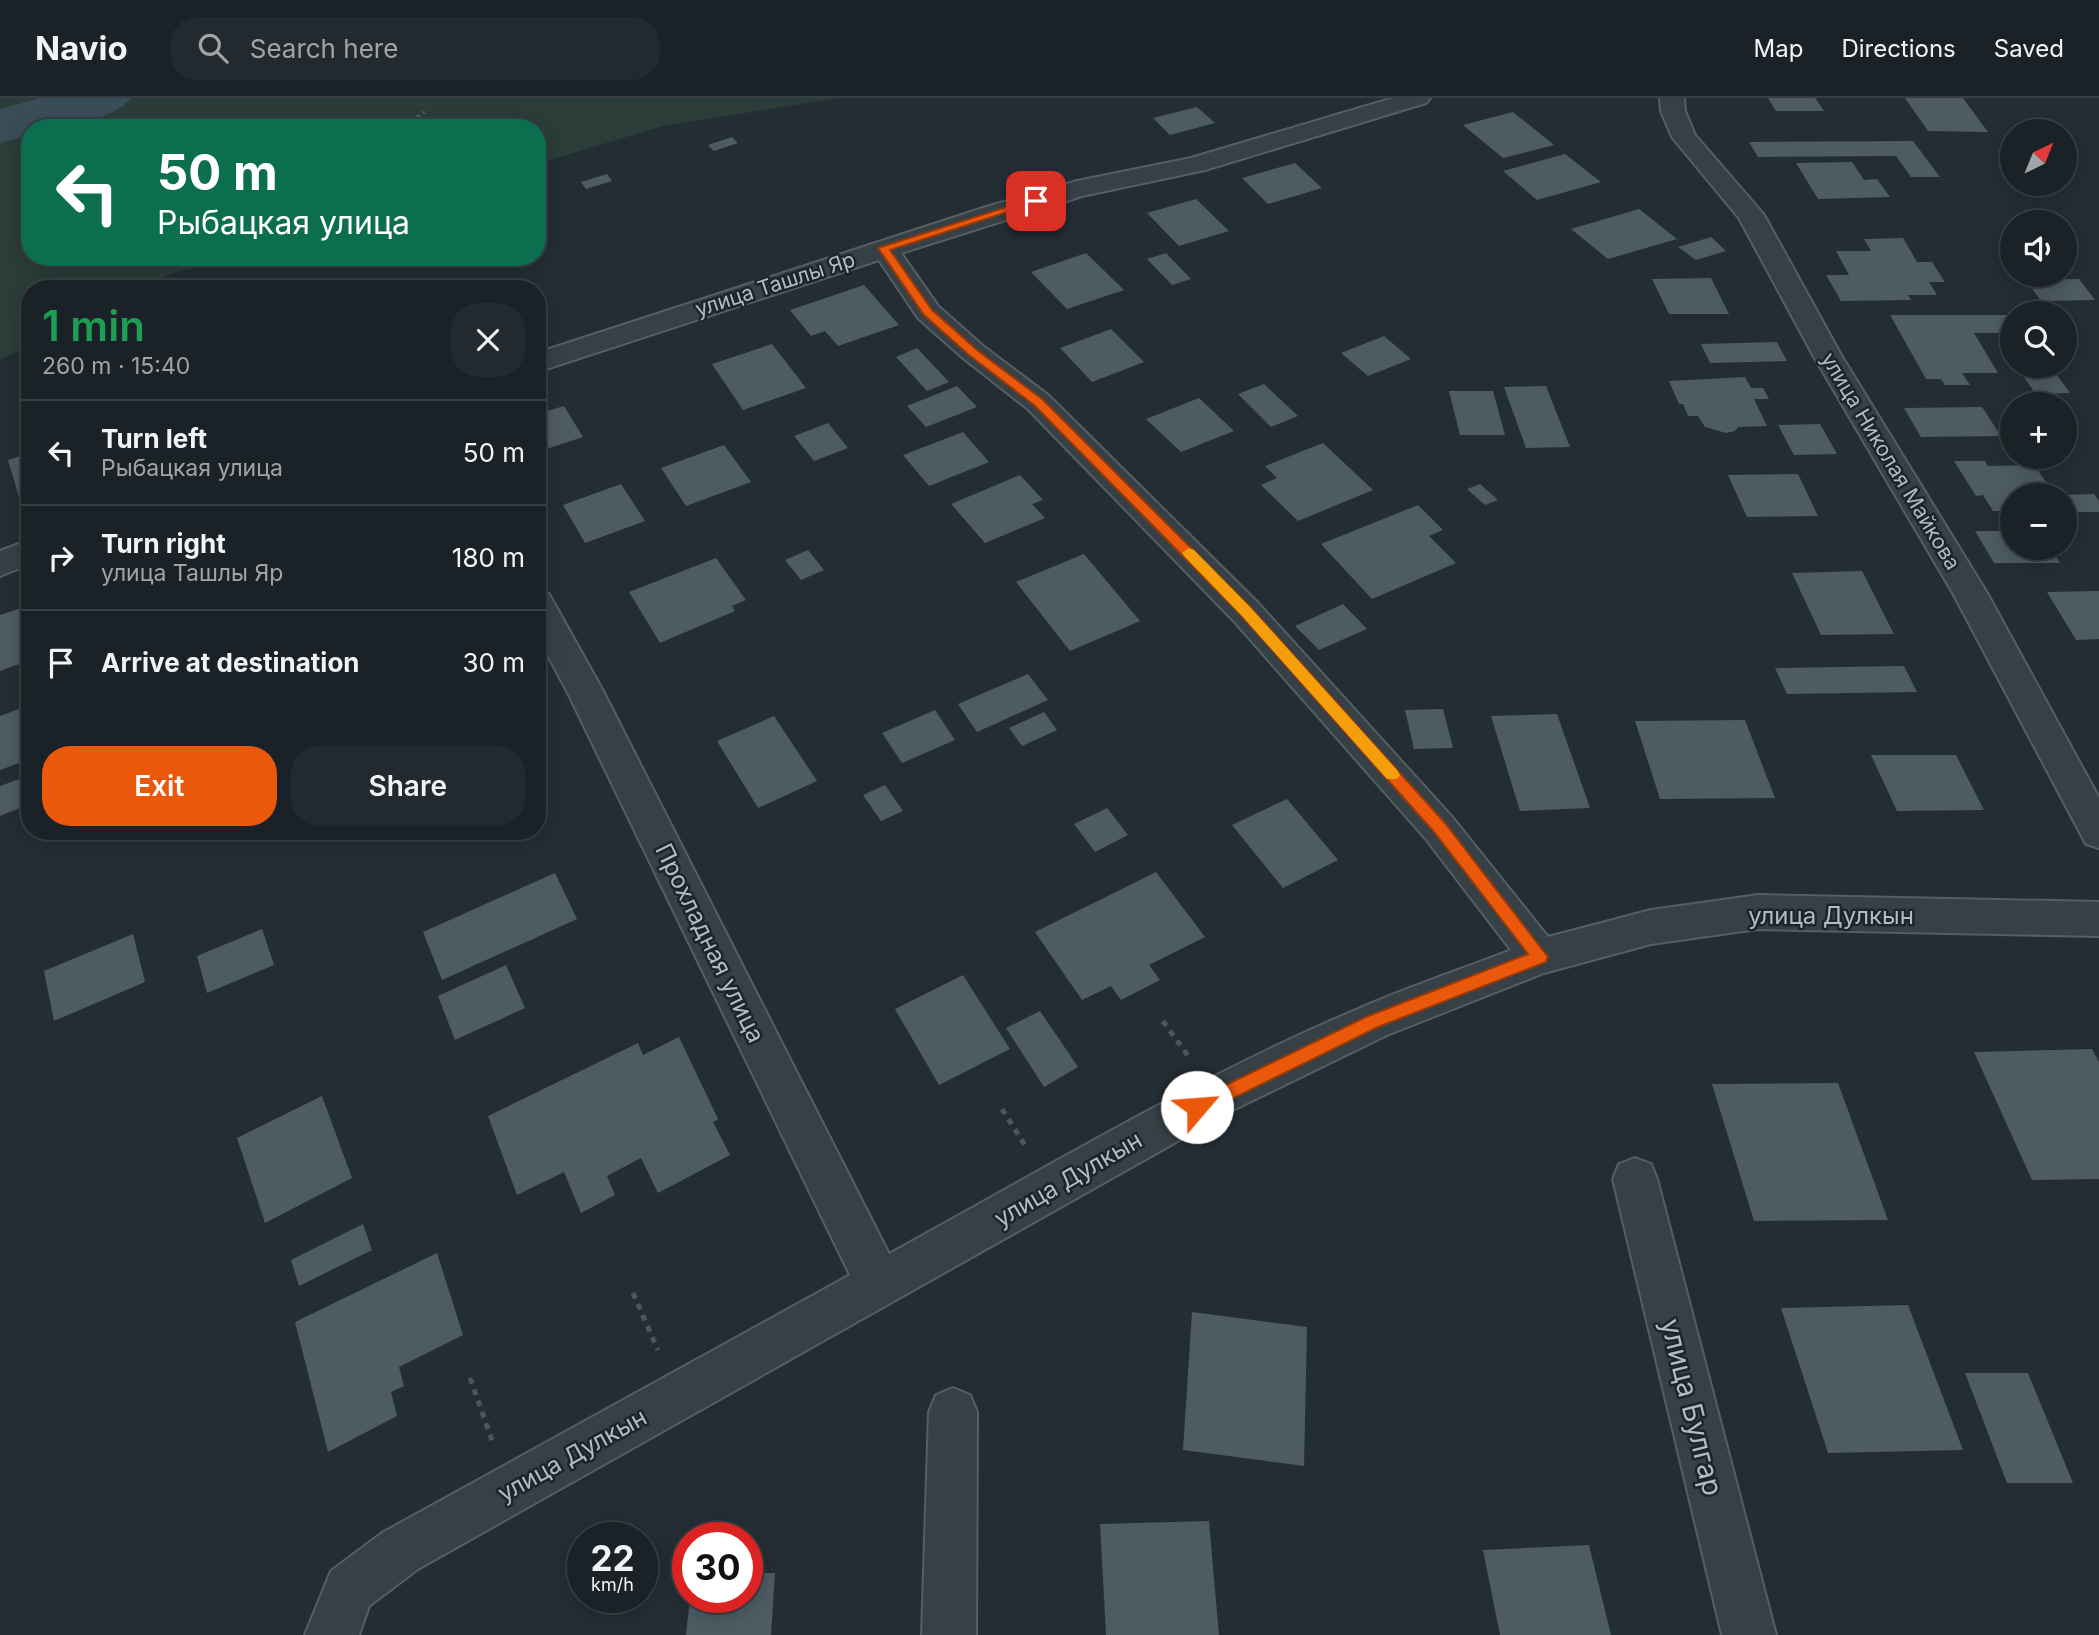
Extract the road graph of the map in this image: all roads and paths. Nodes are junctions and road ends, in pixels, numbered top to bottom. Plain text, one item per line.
1 (1418, 98) edge
2 (1672, 98) edge
3 (425, 112) dead end
4 (414, 119) edge
5 (884, 248) junction
6 (546, 360) edge
7 (21, 555) edge
8 (0, 564) edge
9 (546, 620) edge
10 (2099, 833) edge
11 (2099, 919) edge
12 (1540, 957) junction
13 (1635, 1179) dead end
14 (879, 1284) junction
15 (633, 1293) dead end
16 (470, 1378) dead end
17 (678, 1395) junction
18 (953, 1412) dead end
19 (509, 1490) junction
20 (332, 1635) edge
21 (949, 1635) edge
22 (1749, 1635) edge

1 - 5 street, улица Ташлы Яр
2 - 10 street, улица Николая Майкова
3 - 4 path
5 - 6 street, улица Ташлы Яр
5 - 12 street
7 - 8 street
9 - 14 street, Прохладная улица
11 - 12 street, улица Дулкын
12 - 14 street, улица Дулкын
13 - 22 street, улица Булгар
14 - 17 street, улица Дулкын
15 - 17 path
16 - 19 path
17 - 19 street, улица Дулкын
18 - 21 street
19 - 20 street, улица Дулкын

